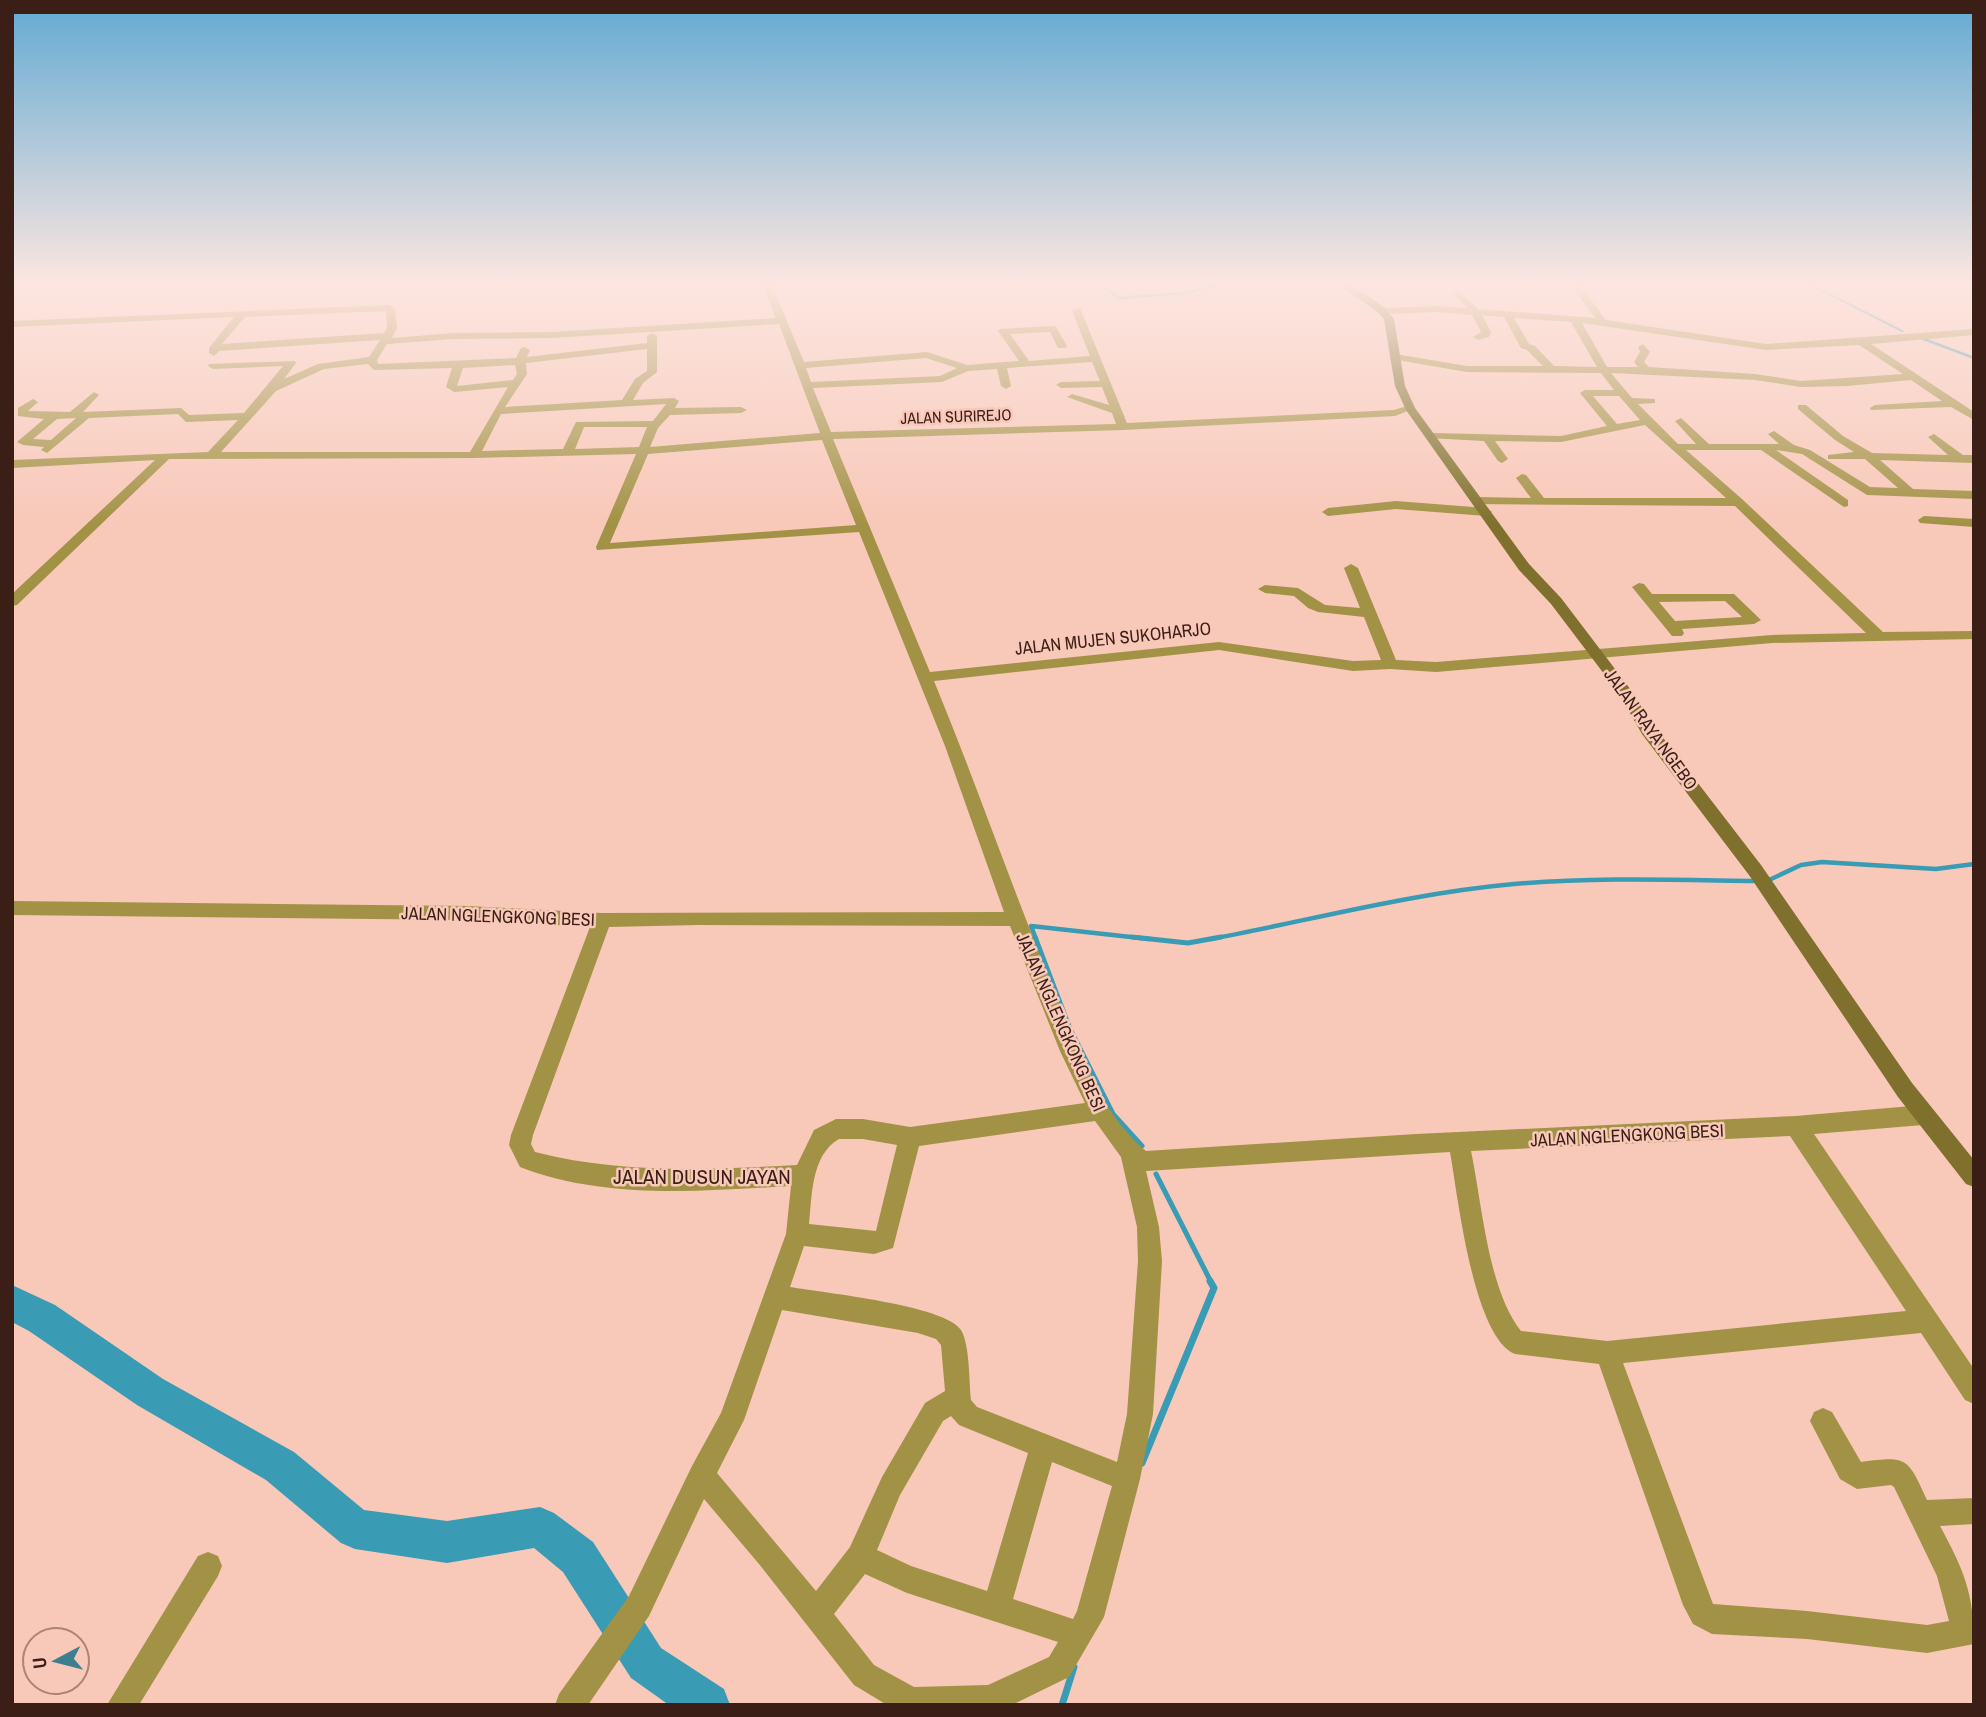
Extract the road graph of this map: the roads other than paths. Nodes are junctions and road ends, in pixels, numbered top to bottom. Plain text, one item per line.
1 (212, 363) edge
2 (290, 363) edge
3 (291, 363) edge
4 (309, 363) edge
5 (348, 363) edge
6 (373, 363) edge
7 (494, 363) edge
8 (520, 363) edge
9 (652, 363) edge
10 (824, 363) edge
11 (951, 363) edge
12 (1048, 363) edge
13 (1099, 363) edge
14 (1396, 363) edge
15 (1432, 363) edge
16 (1545, 363) edge
17 (1598, 363) edge
18 (1640, 363) edge
19 (1895, 363) edge
20 (1750, 364) dead end
21 (800, 365) joint
22 (1026, 365) joint
23 (458, 366) junction
24 (1001, 366) junction
25 (319, 367) junction
26 (966, 368) junction
27 (1601, 368) junction
28 (1551, 369) junction
29 (1646, 370) junction
30 (1915, 376) junction
31 (1757, 377) junction
32 (516, 383) junction
33 (1107, 384) junction
34 (1061, 385) dead end
35 (806, 386) junction
36 (1006, 386) dead end
37 (272, 389) junction
38 (94, 395) dead end
39 (1072, 397) dead end
40 (1623, 397) junction
41 (1651, 401) dead end
42 (33, 402) dead end
43 (626, 402) junction
44 (1956, 403) junction
45 (1802, 407) dead end
46 (1875, 408) dead end
47 (741, 410) dead end
48 (497, 411) junction
49 (1117, 411) junction
50 (667, 412) junction
51 (1414, 413) junction
52 (79, 415) junction
53 (54, 416) junction
54 (247, 416) junction
55 (1974, 417) edge
56 (1681, 421) dead end
57 (1646, 422) junction
58 (654, 424) junction
59 (1123, 427) junction
60 (1615, 429) junction
61 (1774, 434) dead end
62 (827, 436) junction
63 (1432, 436) junction
64 (1487, 437) junction
65 (1934, 437) dead end
66 (54, 444) junction
67 (1675, 447) junction
68 (1707, 447) junction
69 (1790, 447) junction
70 (1765, 448) junction
71 (645, 450) junction
72 (567, 453) junction
73 (474, 455) junction
74 (166, 456) junction
75 (211, 456) junction
76 (1868, 456) junction
77 (1832, 457) dead end
78 (1959, 458) junction
79 (1974, 458) edge
80 (1502, 459) dead end
81 (33, 463) junction
82 (12, 464) edge
83 (1522, 478) dead end
84 (1909, 492) junction
85 (1951, 494) junction
86 (1974, 495) edge
87 (1539, 501) junction
88 (1738, 502) junction
89 (1844, 503) dead end
90 (1482, 507) junction
91 (1328, 513) dead end
92 (1974, 517) edge
93 (1924, 520) dead end
94 (1974, 523) edge
95 (865, 528) junction
96 (1351, 568) dead end
97 (1265, 589) dead end
98 (12, 602) edge
99 (1369, 613) junction
100 (1671, 625) junction
101 (1974, 635) edge
102 (1880, 637) junction
103 (1686, 644) junction
104 (1597, 655) junction
105 (1390, 664) junction
106 (926, 677) junction
107 (12, 908) edge
108 (1016, 919) junction
109 (602, 920) junction
110 (1098, 1111) junction
111 (1923, 1115) junction
112 (1796, 1126) junction
113 (910, 1138) junction
114 (1458, 1144) junction
115 (1132, 1156) junction
116 (803, 1175) junction
117 (1974, 1177) edge
118 (797, 1234) junction
119 (773, 1296) junction
120 (1925, 1321) junction
121 (1607, 1353) junction
122 (1974, 1391) edge
123 (957, 1398) junction
124 (1823, 1421) dead end
125 (1042, 1446) junction
126 (701, 1475) junction
127 (1127, 1479) junction
128 (1974, 1511) edge
129 (1919, 1514) junction
130 (860, 1558) junction
131 (208, 1566) dead end
132 (996, 1610) junction
133 (816, 1614) junction
134 (1970, 1633) edge
135 (1079, 1635) junction
136 (122, 1705) edge
137 (570, 1705) edge

1 - 2 street
3 - 37 street
4 - 25 street
5 - 25 street
6 - 23 street
7 - 23 street
8 - 32 street
9 - 43 street
10 - 21 street
11 - 26 street
12 - 22 street
13 - 33 street
14 - 51 street, JALAN RAYA NGEBO
15 - 28 street
16 - 28 street
17 - 27 street
18 - 29 street
19 - 30 street
20 - 31 street
21 - 35 street
22 - 24 street
23 - 32 street
24 - 26 street
24 - 36 street
25 - 37 street
26 - 35 street
27 - 28 street
27 - 29 street
27 - 40 street
29 - 31 street
30 - 31 street
30 - 44 street
32 - 48 street
33 - 34 street
33 - 49 street
35 - 62 street
37 - 54 street
38 - 52 street
39 - 49 street
40 - 41 street
40 - 57 street
40 - 60 street
42 - 53 street
43 - 48 street
43 - 50 street
44 - 46 street
44 - 55 street
45 - 76 street
47 - 50 street
48 - 73 street
49 - 59 street
50 - 58 street
51 - 59 street, JALAN SURIREJO
51 - 63 street, JALAN RAYA NGEBO
52 - 53 street
52 - 54 street
52 - 66 street
53 - 66 street
54 - 75 street
56 - 68 street
57 - 60 street
57 - 67 street
58 - 71 street
58 - 72 street
59 - 62 street, JALAN SURIREJO
60 - 64 street
61 - 69 street
62 - 71 street, JALAN SURIREJO
62 - 95 street
63 - 64 street
63 - 90 street, JALAN RAYA NGEBO
64 - 80 street
65 - 78 street
66 - 81 street
67 - 68 street
67 - 88 street
68 - 70 street
69 - 70 street
69 - 84 street
70 - 89 street
71 - 72 street, JALAN SURIREJO
71 - 95 street
72 - 73 street, JALAN SURIREJO
73 - 75 street, JALAN SURIREJO
74 - 75 street, JALAN SURIREJO
74 - 81 street, JALAN SURIREJO
74 - 98 street
76 - 77 street
76 - 78 street
76 - 84 street
78 - 79 street
81 - 82 street, JALAN SURIREJO
83 - 87 street
84 - 85 street
85 - 86 street
85 - 92 street
87 - 88 street
87 - 90 street
88 - 102 street
90 - 91 street
90 - 104 street, JALAN RAYA NGEBO
93 - 94 street
95 - 106 street
96 - 99 street
97 - 99 street
99 - 105 street
100 - 100 street
100 - 103 street
101 - 102 street, JALAN MUJEN SUKOHARJO
102 - 103 street, JALAN MUJEN SUKOHARJO
103 - 104 street, JALAN MUJEN SUKOHARJO
104 - 105 street, JALAN MUJEN SUKOHARJO
104 - 111 street, JALAN RAYA NGEBO
105 - 106 street, JALAN MUJEN SUKOHARJO
106 - 108 street
107 - 109 street, JALAN NGLENGKONG BESI
108 - 109 street, JALAN NGLENGKONG BESI
108 - 110 street, JALAN NGLENGKONG BESI
109 - 116 street, JALAN DUSUN JAYAN
110 - 113 street
110 - 115 street, JALAN NGLENGKONG BESI
111 - 112 street, JALAN NGLENGKONG BESI
111 - 117 street, JALAN RAYA NGEBO
112 - 114 street, JALAN NGLENGKONG BESI
112 - 120 street
113 - 116 street
113 - 118 street
114 - 115 street, JALAN NGLENGKONG BESI
114 - 121 street
115 - 127 street
116 - 118 street, JALAN DUSUN JAYAN
118 - 119 street, JALAN DUSUN JAYAN
119 - 123 street
119 - 126 street, JALAN DUSUN JAYAN
120 - 121 street
120 - 122 street
121 - 134 street
123 - 125 street
123 - 130 street
124 - 129 street
125 - 127 street
125 - 132 street
126 - 133 street
126 - 137 street, JALAN DUSUN JAYAN
127 - 135 street
128 - 129 street
129 - 134 street
130 - 132 street
130 - 133 street
131 - 136 street
132 - 135 street
133 - 135 street

